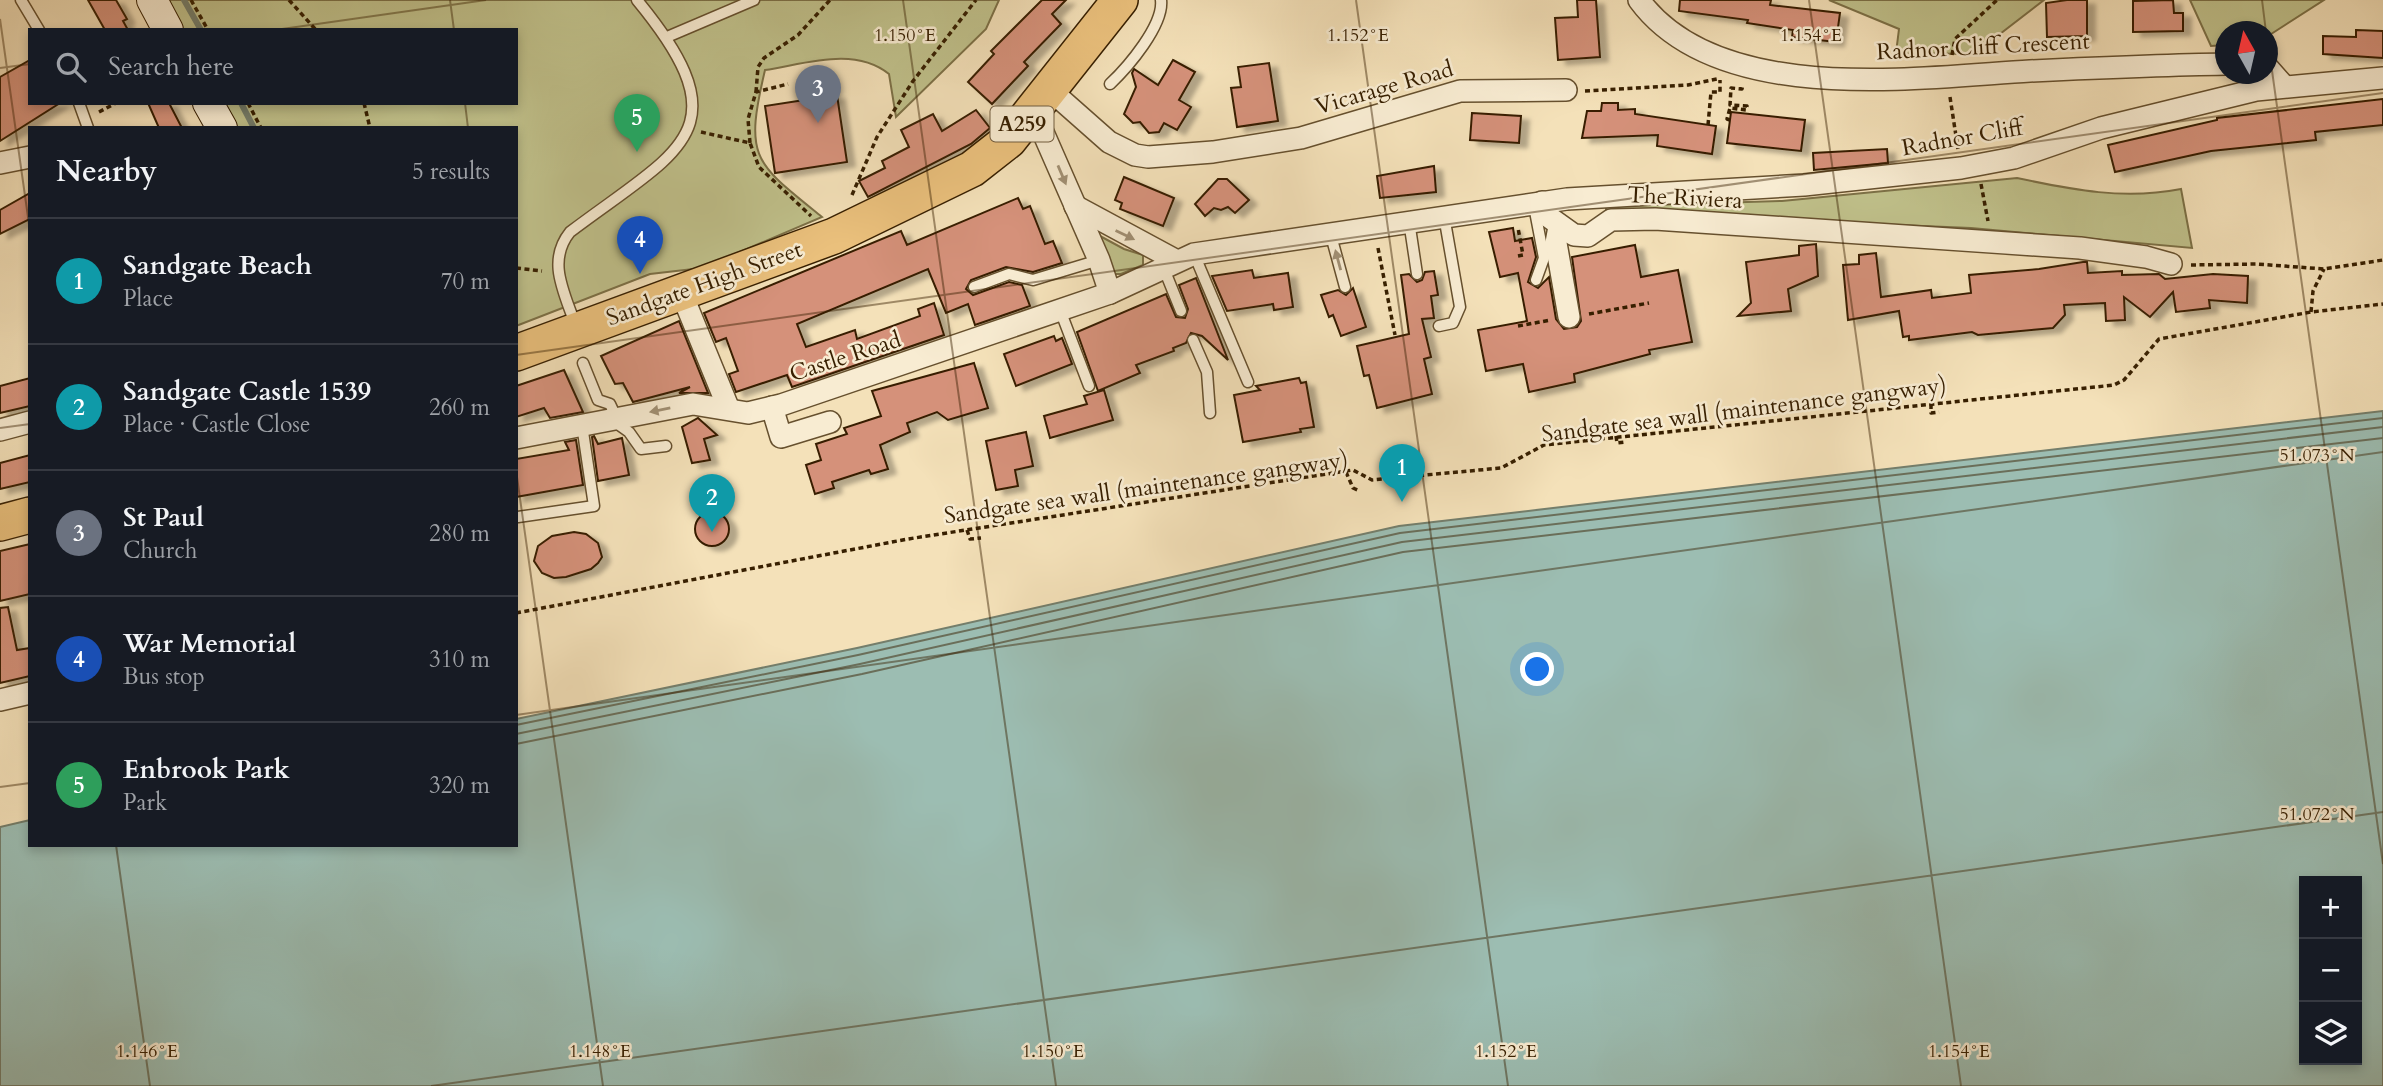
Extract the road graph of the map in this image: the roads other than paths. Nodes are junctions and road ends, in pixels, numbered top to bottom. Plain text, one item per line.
1 (21, 0) edge
2 (152, 0) edge
3 (637, 0) edge
4 (754, 0) edge
5 (1121, 0) edge
6 (1161, 0) edge
7 (1639, 0) edge
8 (38, 28) edge
9 (167, 28) edge
10 (667, 37) junction
11 (2215, 64) edge
12 (2383, 78) edge
13 (2278, 80) edge
14 (1110, 84) dead end
15 (2284, 86) junction
16 (1049, 89) junction
17 (1566, 90) road end
18 (80, 105) edge
19 (209, 105) edge
20 (1028, 117) junction
21 (87, 126) edge
22 (221, 126) edge
23 (28, 157) edge
24 (0, 163) edge
25 (1530, 203) junction
26 (1075, 206) junction
27 (1444, 216) junction
28 (1409, 221) junction
29 (1559, 227) junction
30 (1330, 232) junction
31 (1099, 260) junction
32 (1178, 261) junction
33 (2177, 265) road end
34 (1417, 274) dead end
35 (1535, 279) dead end
36 (974, 287) dead end
37 (1345, 287) dead end
38 (681, 292) junction
39 (1110, 293) junction
40 (1060, 310) junction
41 (1181, 311) dead end
42 (1569, 317) dead end
43 (1439, 326) dead end
44 (1194, 340) dead end
45 (580, 347) junction
46 (518, 353) edge
47 (1248, 382) dead end
48 (1088, 386) dead end
49 (728, 407) junction
50 (772, 407) junction
51 (1210, 413) dead end
52 (614, 419) junction
53 (830, 422) dead end
54 (28, 423) edge
55 (582, 425) junction
56 (0, 430) edge
57 (518, 438) edge
58 (666, 446) dead end
59 (28, 516) edge
60 (518, 517) edge
61 (0, 523) edge
62 (28, 693) edge
63 (0, 700) edge

1 - 8 lane
2 - 9 main road
3 - 10 lane
4 - 10 lane
5 - 16 highway, A259
6 - 14 lane
7 - 11 street, Radnor Cliff Crescent
10 - 45 lane
12 - 15 street, Radnor Cliff
13 - 15 street
15 - 25 street, Radnor Cliff
16 - 17 street, Vicarage Road
16 - 20 highway, A259
18 - 21 lane
19 - 22 main road
20 -> 26 street
20 - 38 highway, Sandgate High Street / A259
23 - 24 street
25 - 27 street
25 - 29 street
25 - 35 lane
26 - 31 street
26 -> 32 street
27 - 28 street
27 - 43 lane
28 - 30 street
28 - 34 lane
29 - 33 street, The Riviera
29 - 42 street
30 - 32 street
37 -> 30 lane
31 - 36 lane
31 - 39 street
32 - 39 street, Castle Road
32 - 41 lane
32 - 47 lane
38 - 45 highway, Sandgate High Street / A259
38 - 49 street
39 - 40 street, Castle Road
40 - 48 lane
40 - 50 street, Castle Road
44 - 51 lane
45 - 46 highway, Sandgate High Street / A259
45 - 52 lane
49 - 50 street, Castle Road
49 -> 52 street, Castle Road
50 - 53 street
52 - 55 street, Castle Road
52 - 58 lane
54 - 56 street
55 - 57 street, Castle Road
55 - 60 lane
59 - 61 highway
62 - 63 street

